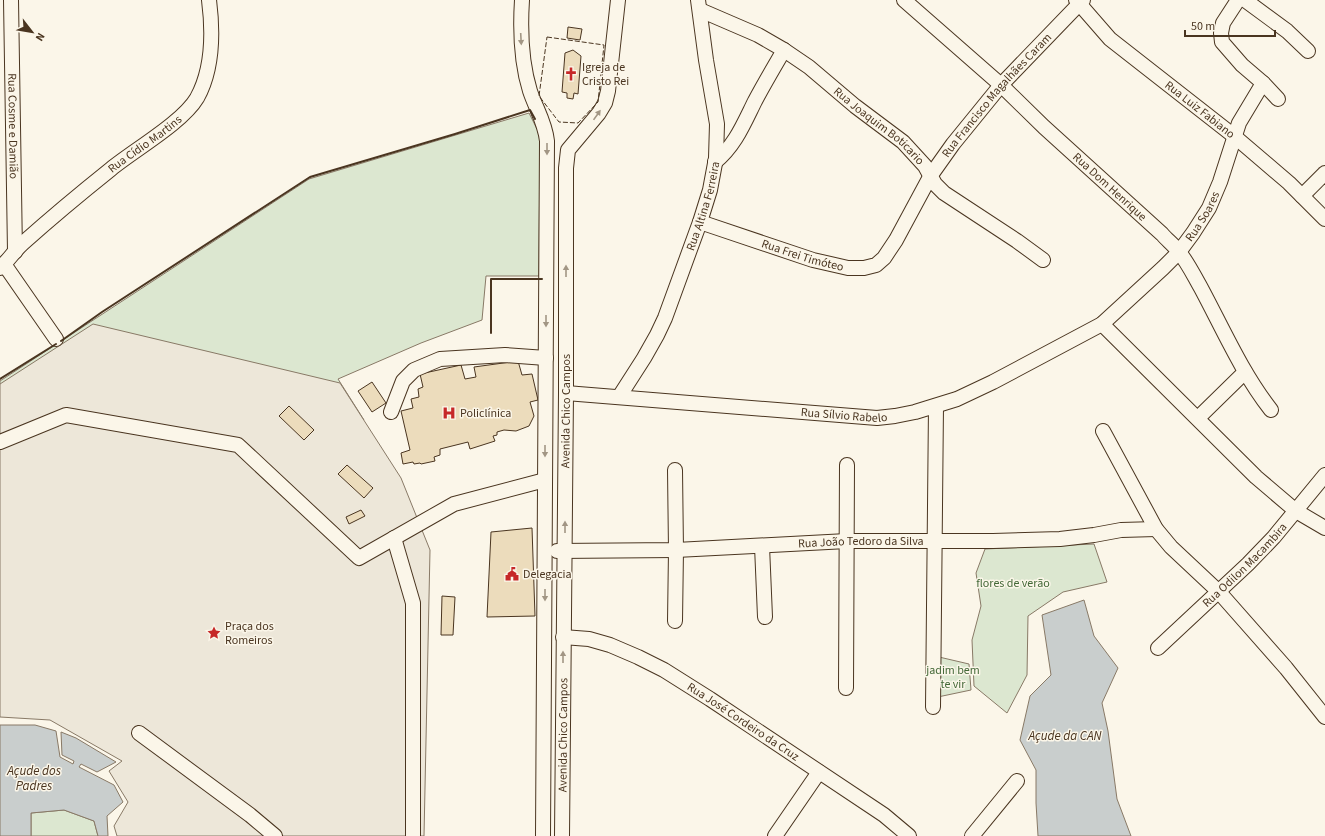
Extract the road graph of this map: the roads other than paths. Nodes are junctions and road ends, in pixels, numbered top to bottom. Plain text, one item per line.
1 (11, 0) edge
2 (209, 0) edge
3 (522, 0) edge
4 (618, 0) edge
5 (904, 0) edge
6 (1238, 0) edge
7 (1245, 0) edge
8 (1079, 1) edge
9 (699, 5) edge
10 (784, 50) junction
11 (1308, 51) dead end
12 (1264, 83) junction
13 (1001, 85) junction
14 (1278, 100) dead end
15 (1234, 136) junction
16 (715, 162) junction
17 (1325, 173) edge
18 (931, 175) junction
19 (1302, 196) junction
20 (1325, 219) edge
21 (700, 222) junction
22 (896, 240) joint
23 (14, 252) junction
24 (1179, 252) junction
25 (1043, 260) dead end
26 (2, 266) edge
27 (546, 290) junction
28 (566, 290) junction
29 (1102, 324) junction
30 (56, 339) dead end
31 (546, 358) junction
32 (1245, 372) junction
33 (566, 393) junction
34 (619, 397) junction
35 (936, 406) junction
36 (1271, 410) dead end
37 (391, 412) dead end
38 (1198, 418) junction
39 (1103, 431) dead end
40 (0, 442) edge
41 (847, 465) dead end
42 (675, 470) dead end
43 (1325, 475) edge
44 (545, 480) junction
45 (1296, 511) junction
46 (1325, 528) edge
47 (1156, 529) junction
48 (394, 538) junction
49 (935, 541) junction
50 (847, 542) junction
51 (762, 546) junction
52 (565, 550) junction
53 (676, 550) junction
54 (545, 552) junction
55 (1219, 592) junction
56 (765, 617) dead end
57 (675, 621) dead end
58 (563, 637) junction
59 (1158, 648) dead end
60 (846, 688) dead end
61 (933, 707) dead end
62 (1325, 717) edge
63 (139, 732) dead end
64 (819, 772) junction
65 (1017, 781) dead end
66 (275, 836) edge
67 (413, 836) edge
68 (543, 836) edge
69 (562, 836) edge
70 (776, 836) edge
71 (909, 836) edge
72 (972, 836) edge

1 - 23 street, Rua Cosme e Damião
2 - 23 street, Rua Cídio Martins
3 -> 27 street, Avenida Chico Campos
28 -> 4 street, Avenida Chico Campos
5 - 13 street, Rua Dom Henrique
6 - 12 street
7 - 11 street
8 - 13 street, Rua Francisco Magalhães Caram
8 - 15 street, Rua Luiz Fabiano
9 - 10 street, Rua Joaquim Boticario
9 - 16 street, Rua Altina Ferreira
10 - 16 street
10 - 18 street, Rua Joaquim Boticario
12 - 14 street
12 - 15 street, Rua Soares
13 - 18 street, Rua Francisco Magalhães Caram
13 - 24 street, Rua Dom Henrique
15 - 19 street, Rua Luiz Fabiano
15 - 24 street, Rua Soares
16 - 21 street, Rua Altina Ferreira
17 - 19 street
18 - 22 street, Rua Francisco Magalhães Caram
18 - 25 street, Rua Joaquim Boticario
19 - 20 street, Rua Luiz Fabiano
21 - 22 street, Rua Frei Timóteo
21 - 34 street, Rua Altina Ferreira
23 - 26 street, Rua Cídio Martins
24 - 29 street, Rua Soares
24 - 32 street, Rua Dom Henrique
26 - 30 street
27 - 28 street
27 -> 31 street, Avenida Chico Campos
28 - 33 street, Avenida Chico Campos
29 - 35 street, Rua Sílvio Rabelo
29 - 38 street
31 - 37 street
31 -> 44 street, Avenida Chico Campos
32 - 36 street, Rua Dom Henrique
32 - 38 street
33 - 34 street, Rua Sílvio Rabelo
52 -> 33 street, Avenida Chico Campos
34 - 35 street, Rua Sílvio Rabelo
35 - 49 street
38 - 45 street
39 - 47 street
40 - 48 street
41 - 50 street
42 - 53 street
43 - 45 street, Rua Odilon Macambira
44 - 48 street
44 - 54 street, Avenida Chico Campos
45 - 46 street
45 - 55 street, Rua Odilon Macambira
47 - 49 street, Rua João Tedoro da Silva
47 - 55 street
48 - 67 street
49 - 50 street, Rua João Tedoro da Silva
49 - 61 street
50 - 51 street, Rua João Tedoro da Silva
50 - 60 street
51 - 53 street, Rua João Tedoro da Silva
51 - 56 street
52 - 53 street, Rua João Tedoro da Silva
52 - 54 street, Rua João Tedoro da Silva
52 - 58 street, Avenida Chico Campos
53 - 57 street
54 -> 68 street, Avenida Chico Campos
55 - 59 street, Rua Odilon Macambira
55 - 62 street
58 - 64 street, Rua José Cordeiro da Cruz
69 -> 58 street, Avenida Chico Campos
63 - 66 street
64 - 70 street
64 - 71 street, Rua José Cordeiro da Cruz
65 - 72 street

